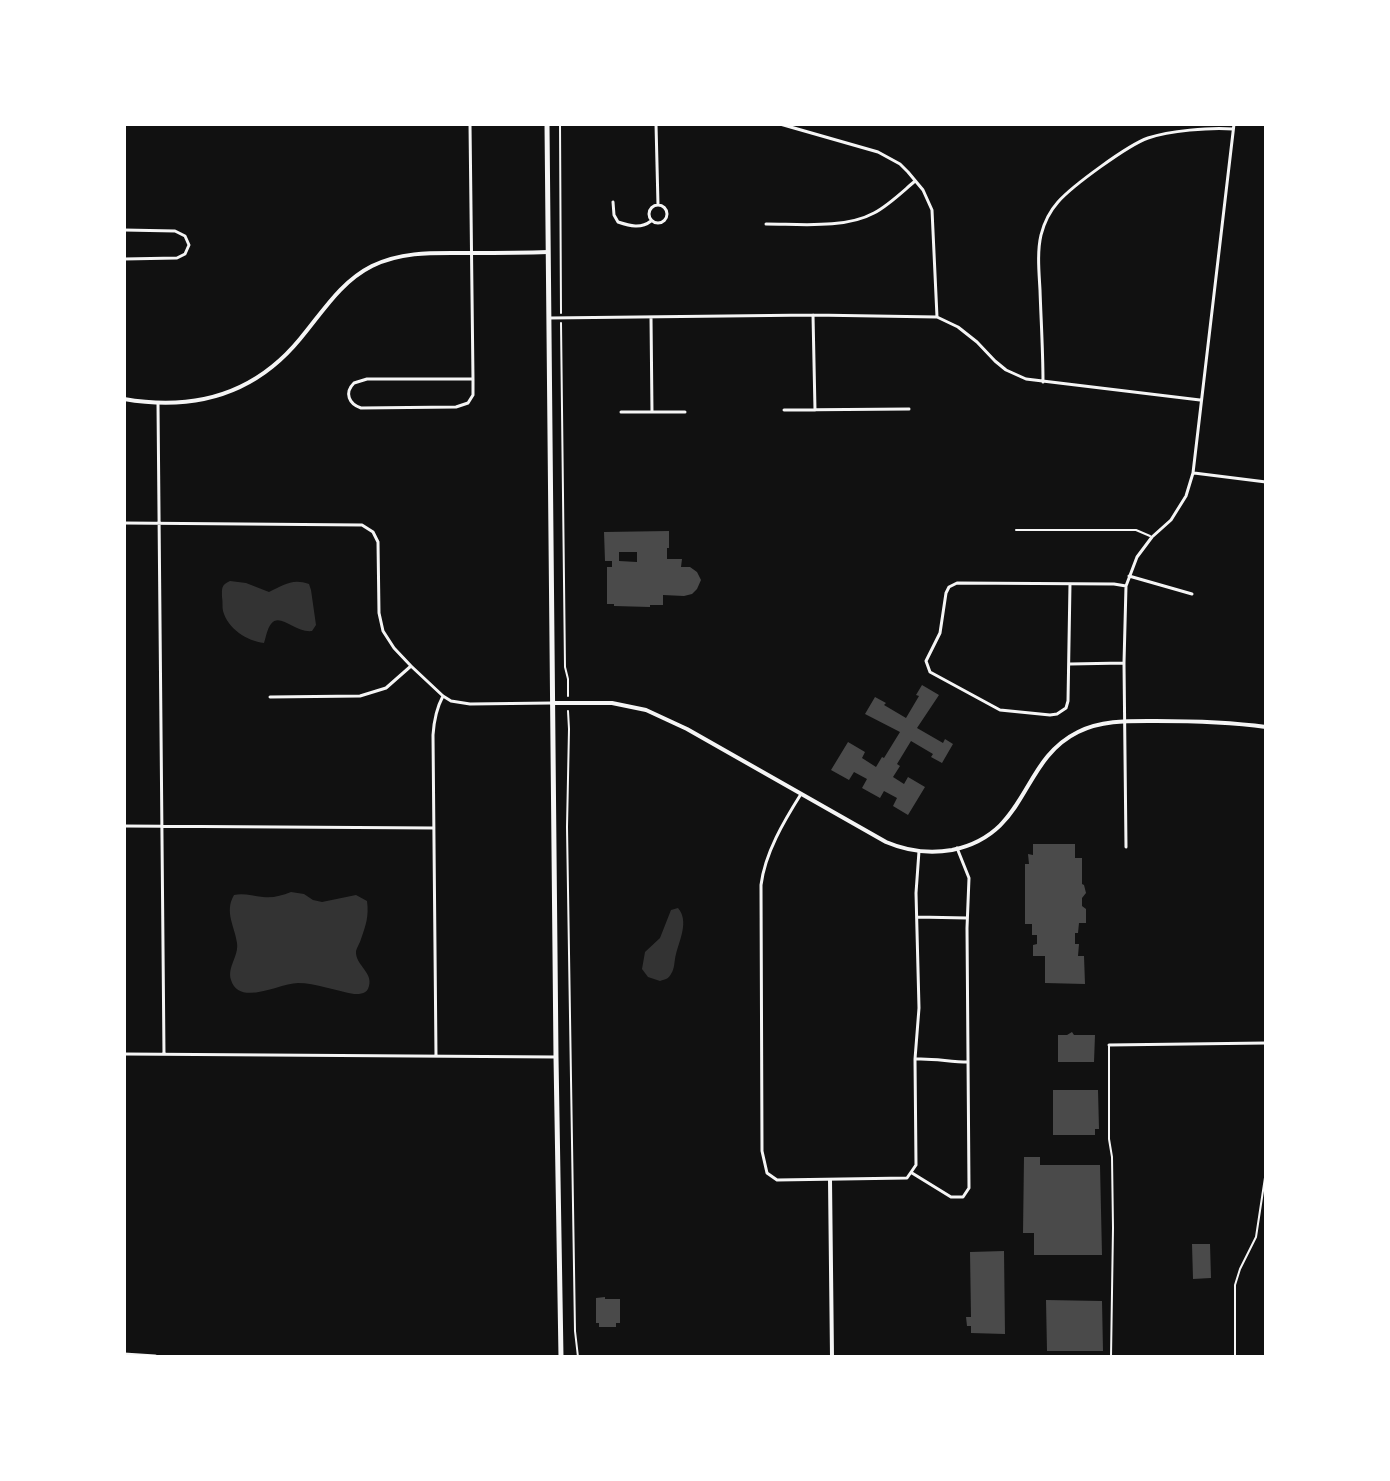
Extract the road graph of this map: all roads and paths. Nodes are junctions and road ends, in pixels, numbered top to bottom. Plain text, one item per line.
1 (470, 124) edge
2 (547, 124) edge
3 (560, 124) edge
4 (656, 124) edge
5 (780, 124) edge
6 (791, 126) edge
7 (1234, 126) edge
8 (915, 181) junction
9 (613, 202) dead end
10 (658, 205) junction
11 (651, 220) junction
12 (766, 224) dead end
13 (124, 230) edge
14 (548, 252) junction
15 (471, 253) junction
16 (124, 259) edge
17 (561, 310) dead end
18 (813, 315) junction
19 (651, 317) junction
20 (937, 317) junction
21 (550, 318) junction
22 (561, 326) dead end
23 (473, 379) junction
24 (1043, 382) junction
25 (124, 399) edge
26 (1200, 400) junction
27 (158, 404) junction
28 (909, 409) dead end
29 (784, 410) dead end
30 (815, 410) junction
31 (621, 412) dead end
32 (652, 412) junction
33 (685, 412) dead end
34 (1193, 473) junction
35 (1266, 482) edge
36 (124, 523) edge
37 (160, 524) junction
38 (1016, 530) dead end
39 (1152, 537) junction
40 (1129, 576) junction
41 (1070, 584) junction
42 (1126, 586) junction
43 (1192, 594) dead end
44 (1124, 663) junction
45 (1070, 664) junction
46 (411, 666) junction
47 (568, 690) dead end
48 (443, 696) junction
49 (270, 697) dead end
50 (552, 703) junction
51 (568, 714) dead end
52 (1124, 721) junction
53 (1266, 727) edge
54 (801, 794) junction
55 (124, 826) edge
56 (161, 826) junction
57 (434, 828) junction
58 (1126, 847) dead end
59 (957, 848) junction
60 (919, 851) junction
61 (917, 917) junction
62 (967, 918) junction
63 (1266, 1043) edge
64 (1109, 1045) joint
65 (124, 1054) edge
66 (164, 1054) junction
67 (436, 1056) junction
68 (556, 1057) junction
69 (915, 1059) junction
70 (968, 1062) junction
71 (1266, 1171) edge
72 (912, 1173) junction
73 (830, 1180) junction
74 (124, 1355) edge
75 (155, 1357) edge
76 (561, 1357) edge
77 (578, 1357) edge
78 (832, 1357) edge
79 (1111, 1357) edge
80 (1235, 1357) edge

1 - 15 street
2 - 14 main road
3 - 17 path
4 - 10 street
5 - 6 street
6 - 8 street
7 - 24 street
7 - 26 street
8 - 12 street
8 - 20 street
9 - 11 street
10 - 11 street
10 - 11 street
13 - 16 street
14 - 15 street
14 - 21 main road
15 - 23 street
15 - 27 street
18 - 19 street
18 - 20 street
18 - 30 street
19 - 21 street
19 - 32 street
20 - 24 street
21 - 50 main road
22 - 47 path
23 - 23 street
24 - 26 street
25 - 27 street
26 - 34 street
27 - 37 street
28 - 30 street
29 - 30 street
31 - 32 street
32 - 33 street
34 - 35 street
34 - 39 street
36 - 37 street
37 - 46 street
37 - 56 street
38 - 39 lane
39 - 40 street
40 - 42 street
40 - 43 street
41 - 42 street
41 - 45 street
41 - 45 street
42 - 44 street
44 - 45 street
44 - 52 street
46 - 48 street
46 - 49 street
48 - 50 street
48 - 57 street
50 - 54 street
50 - 68 main road
51 - 77 path
52 - 53 street
52 - 58 street
52 - 59 street
54 - 60 street
54 - 73 street
55 - 56 street
56 - 57 street
56 - 66 street
57 - 67 street
59 - 60 street
59 - 62 street
60 - 61 street
61 - 62 street
61 - 69 street
62 - 70 street
63 - 64 street
64 - 79 lane
65 - 66 street
66 - 67 street
67 - 68 street
68 - 76 main road
69 - 70 street
69 - 72 street
70 - 72 street
71 - 80 lane
72 - 73 street
73 - 78 street
74 - 75 main road

